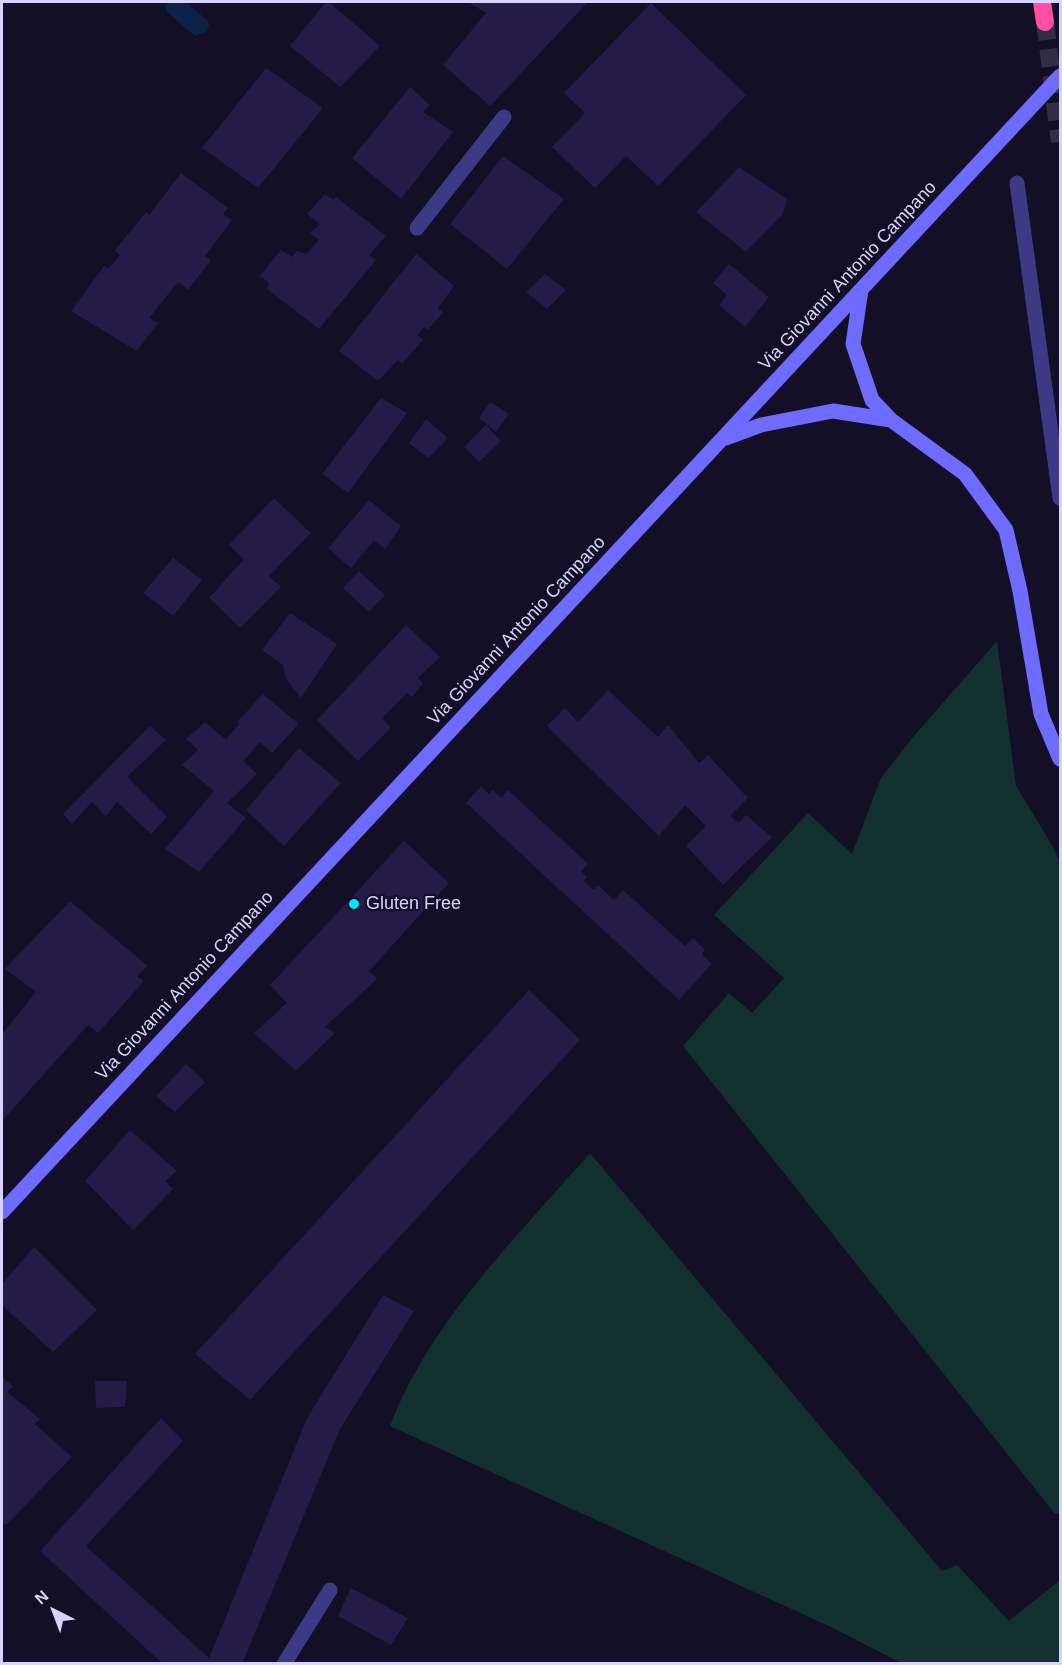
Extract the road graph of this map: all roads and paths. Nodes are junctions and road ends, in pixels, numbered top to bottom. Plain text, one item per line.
1 (1042, 2) edge
2 (1045, 22) tunnel mouth
3 (1060, 76) edge
4 (504, 117) dead end
5 (1017, 183) dead end
6 (417, 228) dead end
7 (861, 290) junction
8 (891, 420) junction
9 (723, 439) junction
10 (1060, 498) edge
11 (1060, 759) edge
12 (2, 1212) edge
13 (330, 1590) dead end
14 (284, 1664) edge

1 - 2 highway
3 - 7 main road, Via Giovanni Antonio Campano
4 - 6 street
5 - 10 street
7 - 8 main road
7 - 9 main road, Via Giovanni Antonio Campano
8 - 9 main road
8 - 11 main road
9 - 12 main road, Via Giovanni Antonio Campano
13 - 14 street

